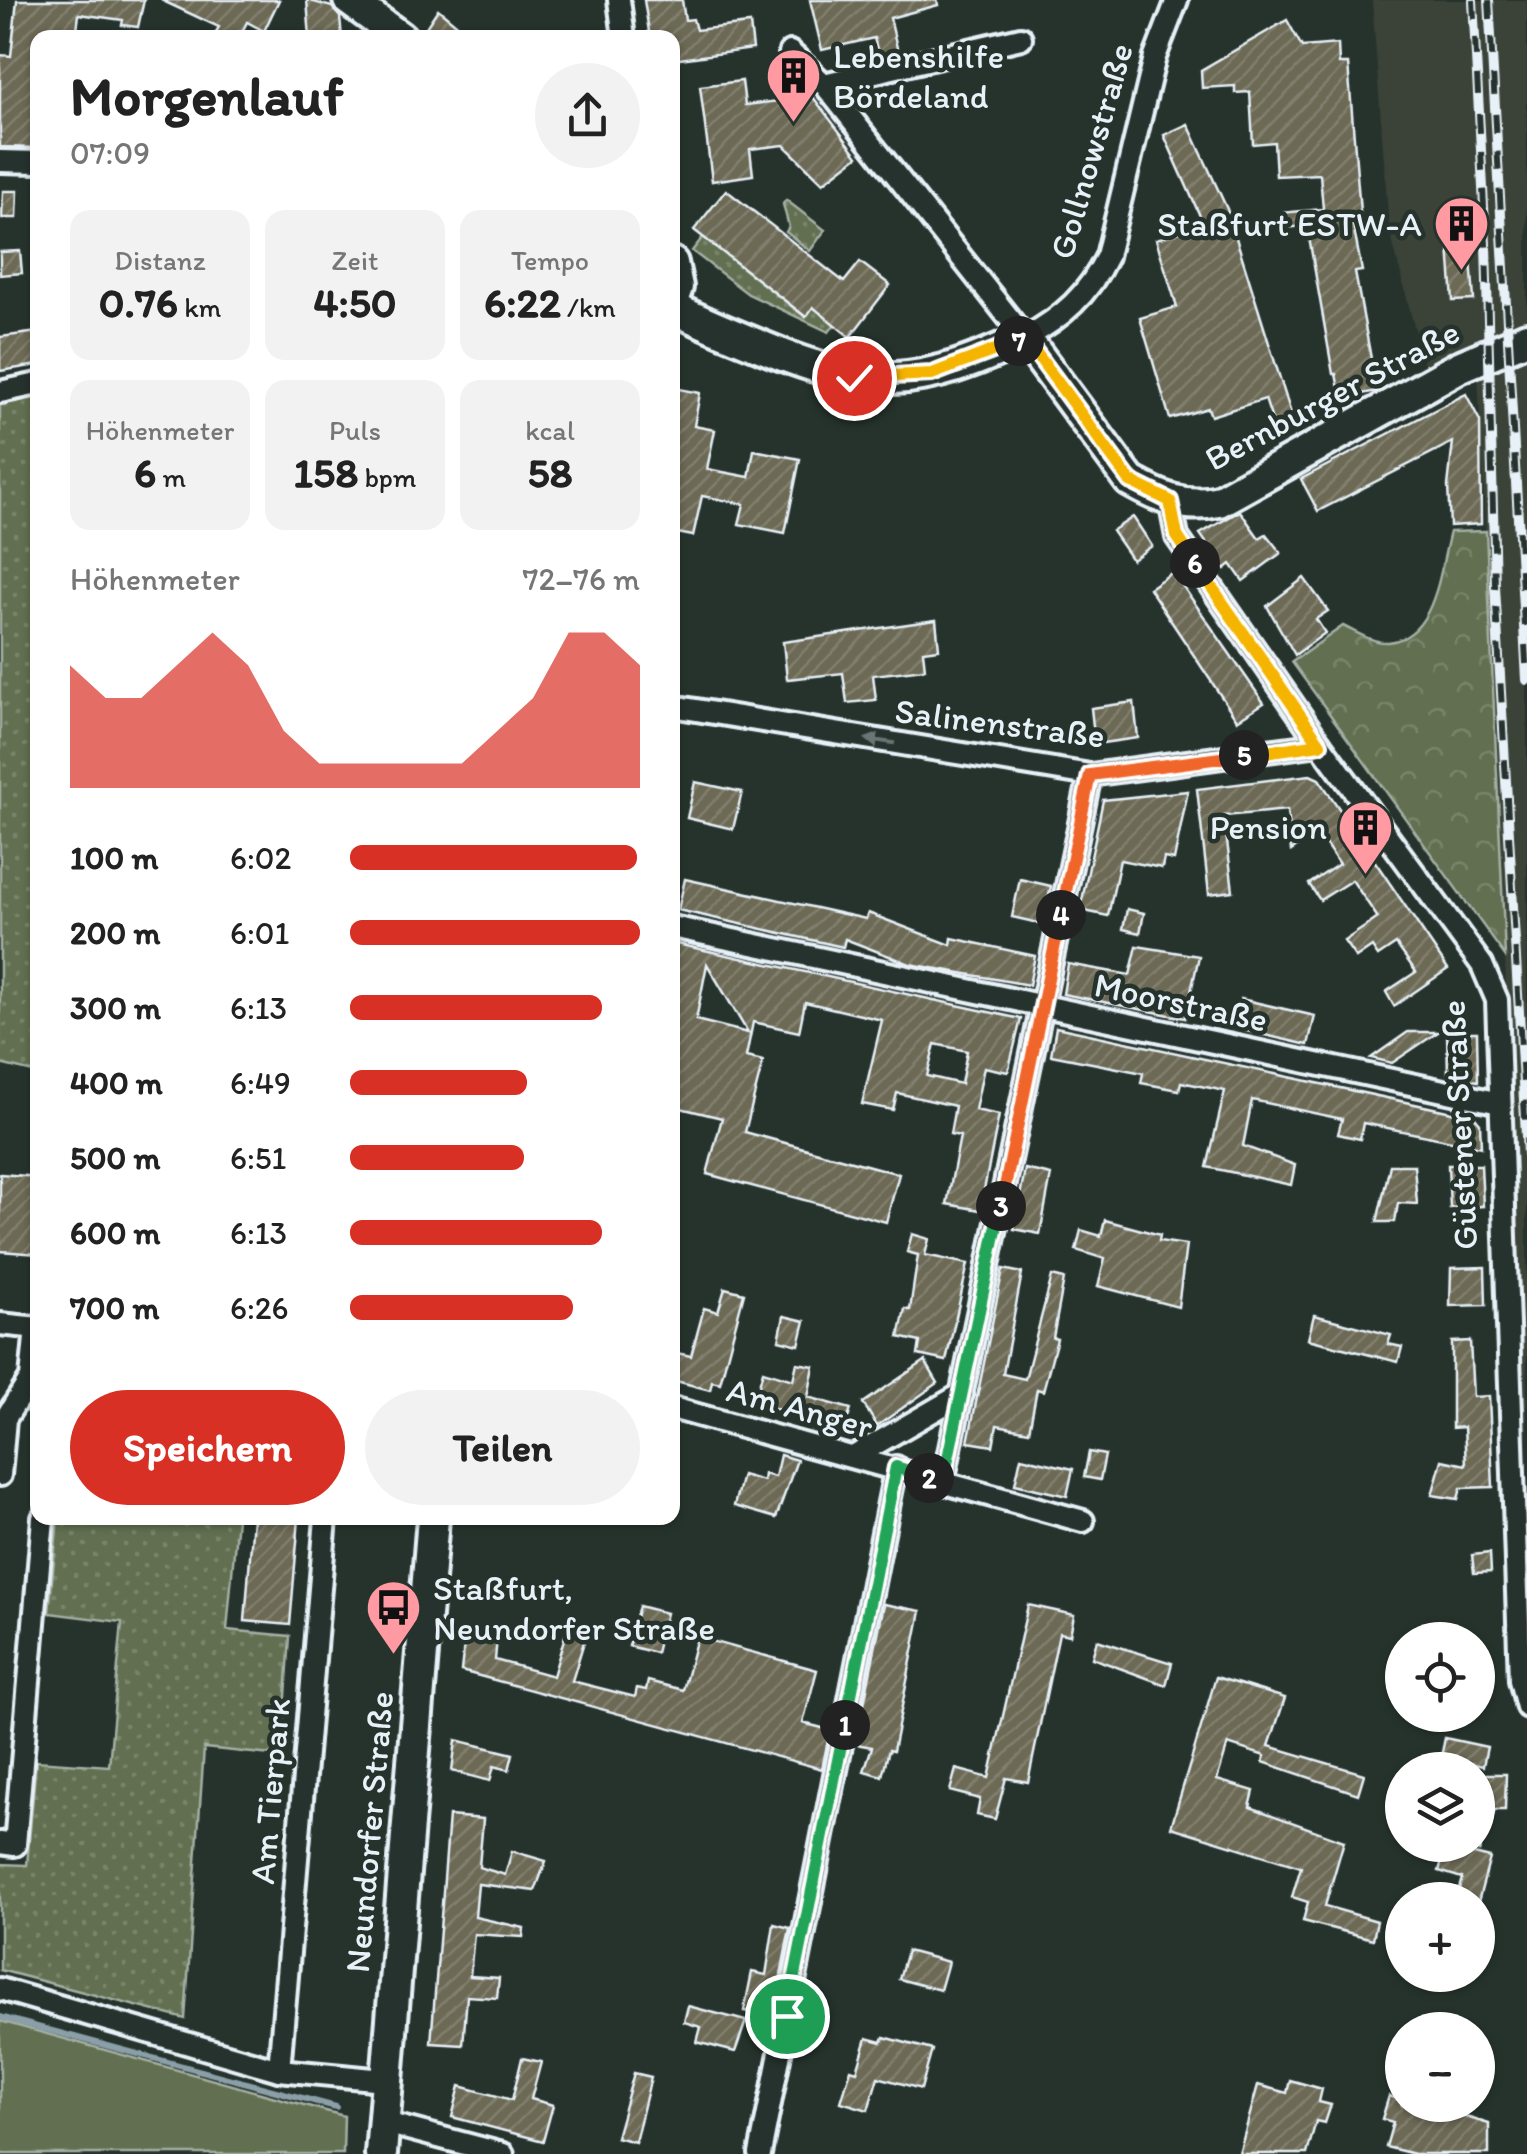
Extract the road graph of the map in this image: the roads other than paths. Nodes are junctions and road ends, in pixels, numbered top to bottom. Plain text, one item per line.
1 (349, 0) edge
2 (619, 0) edge
3 (1178, 0) edge
4 (390, 30) edge
5 (623, 30) edge
6 (1022, 38) dead end
7 (790, 52) dead end
8 (824, 84) junction
9 (0, 161) edge
10 (30, 162) edge
11 (680, 308) edge
12 (1025, 338) junction
13 (1527, 338) edge
14 (30, 386) edge
15 (0, 392) edge
16 (1170, 501) junction
17 (680, 707) edge
18 (1320, 744) junction
19 (1090, 775) junction
20 (680, 930) edge
21 (1042, 1006) junction
22 (1500, 1103) junction
23 (0, 1324) edge
24 (30, 1327) edge
25 (30, 1390) edge
26 (962, 1394) junction
27 (680, 1410) edge
28 (854, 1456) junction
29 (896, 1467) junction
30 (0, 1475) edge
31 (943, 1482) junction
32 (1083, 1521) dead end
33 (42, 1525) edge
34 (325, 1525) edge
35 (432, 1525) edge
36 (1527, 1706) edge
37 (0, 1843) edge
38 (0, 1989) edge
39 (279, 2070) junction
40 (384, 2080) junction
41 (382, 2122) junction
42 (381, 2154) edge
43 (503, 2154) edge
44 (760, 2154) edge

1 - 4 main road
2 - 5 street
3 - 12 street, Gollnowstraße
6 - 8 street
7 - 8 street
8 - 12 street
9 - 10 street
11 - 12 main road, Gollnowstraße
12 - 16 main road
13 - 16 main road, Bernburger Straße
14 - 15 street
16 - 18 street, Güstener Straße
19 -> 17 street, Salinenstraße
18 - 19 street, Salinenstraße
18 - 22 street, Güstener Straße
19 - 21 street
20 - 21 street, Moorstraße
21 - 22 street, Moorstraße
21 - 26 street
22 - 36 street, Güstener Straße
23 - 24 street
25 - 30 street
26 - 28 street
26 - 31 street
27 - 28 street, Am Anger
28 - 29 street, Am Anger
29 - 31 street, Am Anger
29 - 44 street
31 - 32 street, Am Anger
33 - 37 street
34 - 39 street, Am Tierpark
35 - 40 main road, Neundorfer Straße
38 - 39 street
39 - 40 street
40 - 41 main road, Neundorfer Straße
41 - 42 main road, Neundorfer Straße
41 - 43 street

